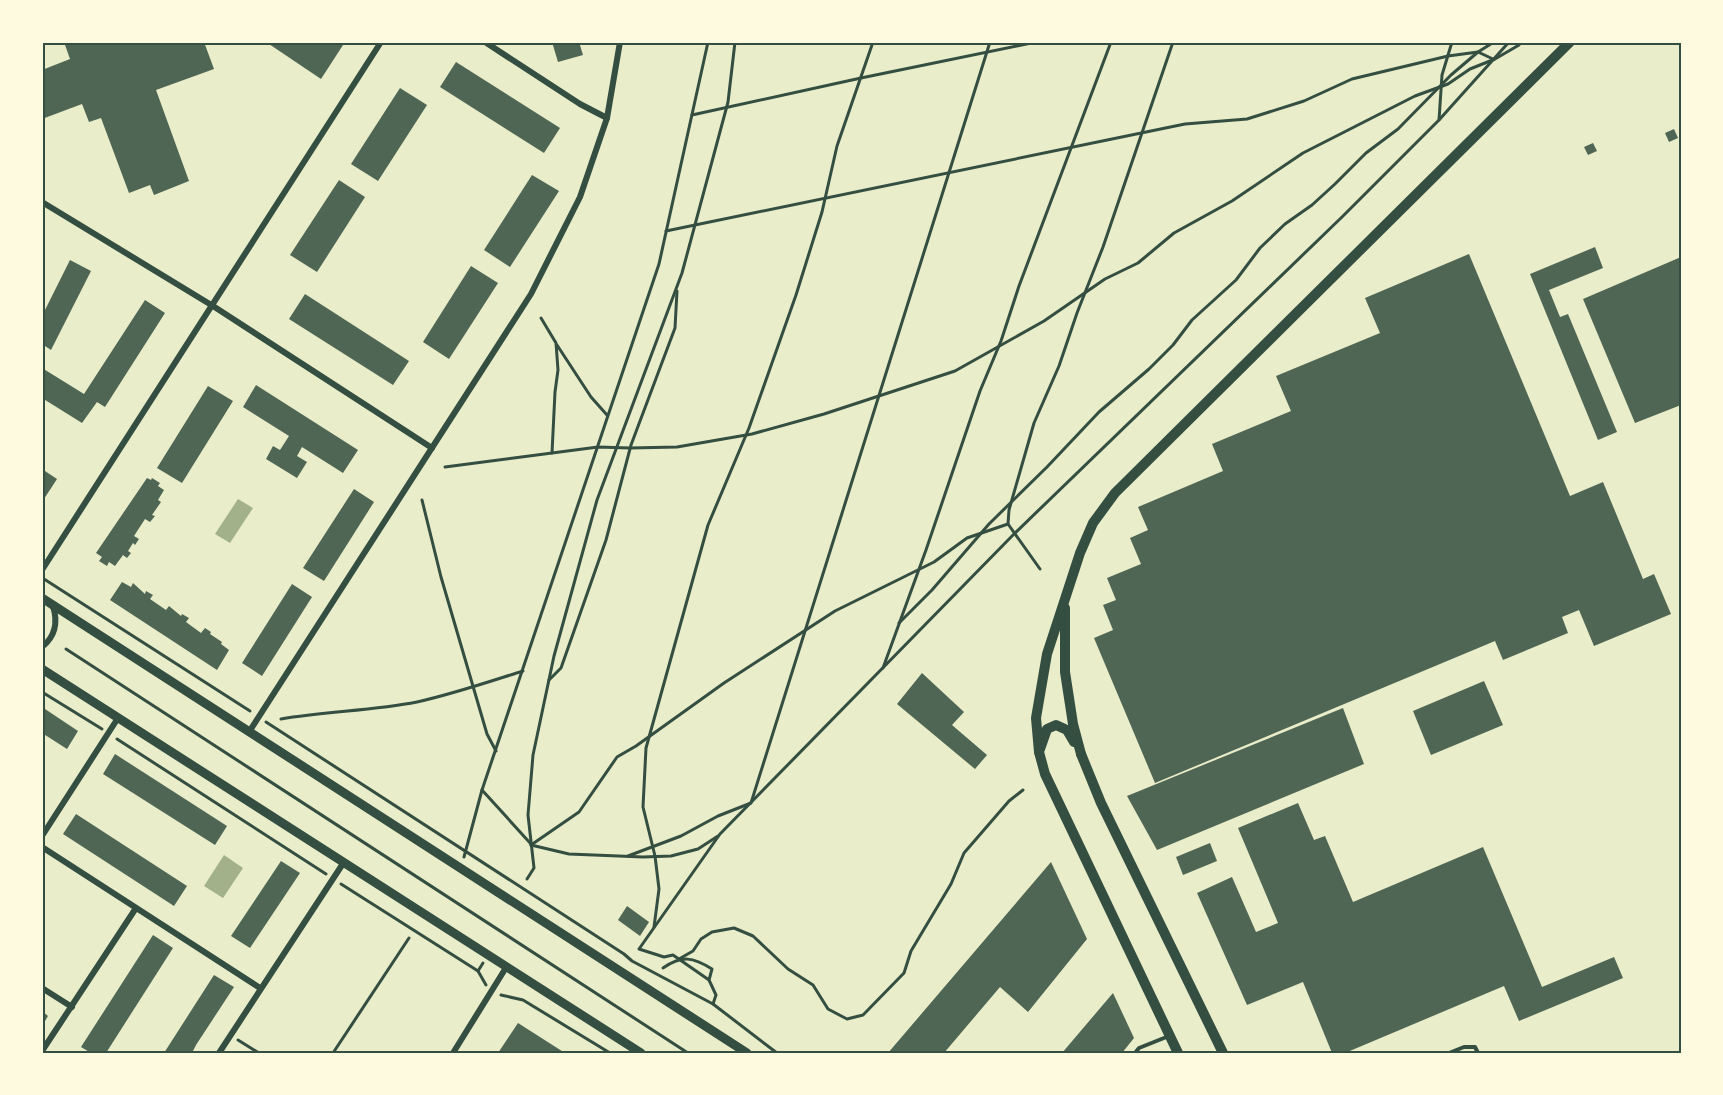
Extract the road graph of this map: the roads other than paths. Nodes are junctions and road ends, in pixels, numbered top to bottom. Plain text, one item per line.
1 (381, 42) edge
2 (485, 42) edge
3 (620, 42) edge
4 (1570, 42) edge
5 (607, 118) junction
6 (42, 202) edge
7 (213, 306) junction
8 (432, 448) junction
9 (42, 570) edge
10 (1065, 596) junction
11 (42, 598) edge
12 (53, 606) junction
13 (42, 647) edge
14 (42, 669) edge
15 (118, 717) junction
16 (249, 732) junction
17 (1039, 752) junction
18 (1081, 754) junction
19 (42, 836) edge
20 (42, 847) edge
21 (344, 862) junction
22 (136, 908) junction
23 (507, 966) junction
24 (42, 988) edge
25 (260, 988) junction
26 (72, 1007) junction
27 (1170, 1036) junction
28 (42, 1051) edge
29 (219, 1053) edge
30 (453, 1053) edge
31 (641, 1053) edge
32 (747, 1053) edge
33 (1135, 1053) edge
34 (1178, 1053) edge
35 (1223, 1053) edge
36 (1449, 1053) edge
37 (1478, 1053) edge

1 - 7 street
2 - 5 street
3 - 5 street
4 - 10 main road
5 - 8 street
6 - 7 street
7 - 8 street
7 - 9 street
8 - 16 street
10 - 17 main road
10 - 18 main road
11 - 12 street
12 - 13 street
12 - 16 street
14 - 15 street
15 - 19 street
15 - 21 street
16 - 32 street
17 - 18 main road
17 - 27 main road
18 - 35 main road
20 - 22 street
21 - 23 street
21 - 25 street
22 - 25 street
22 - 26 street
23 - 30 street
23 - 31 street
24 - 26 street
25 - 29 street
26 - 28 street
27 - 33 lane
27 - 34 main road
36 - 37 lane

